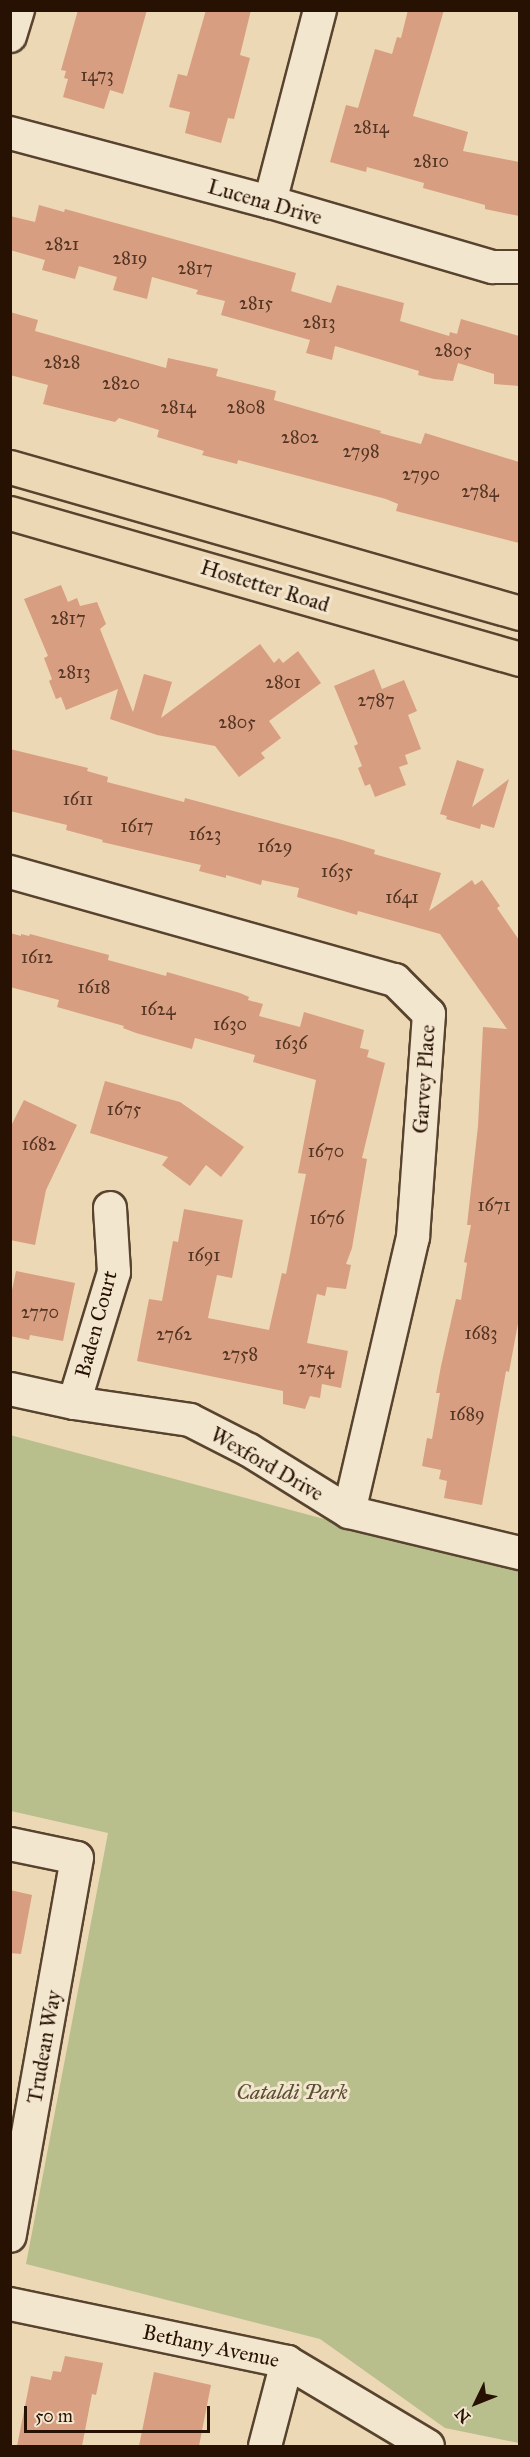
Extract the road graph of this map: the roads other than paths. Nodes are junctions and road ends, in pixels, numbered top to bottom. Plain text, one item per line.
1 (18, 10) edge
2 (321, 10) edge
3 (10, 36) edge
4 (10, 133) edge
5 (270, 202) junction
6 (519, 267) edge
7 (10, 467) edge
8 (10, 513) edge
9 (519, 613) edge
10 (519, 659) edge
11 (10, 872) edge
12 (110, 1208) dead end
13 (10, 1389) edge
14 (74, 1403) junction
15 (349, 1512) junction
16 (519, 1552) edge
17 (10, 1844) edge
18 (10, 2236) edge
19 (10, 2304) edge
20 (287, 2362) junction
21 (266, 2446) edge
22 (428, 2446) edge

1 - 3 street
2 - 5 street
4 - 5 street, Lucena Drive
5 - 6 street, Lucena Drive
7 - 9 main road, Hostetter Road
8 - 10 main road, Hostetter Road
11 - 15 street, Garvey Place
12 - 14 street, Baden Court
13 - 14 street, Wexford Drive
14 - 15 street, Wexford Drive
15 - 16 street, Wexford Drive
17 - 18 street, Trudean Way
19 - 20 street, Bethany Avenue
20 - 21 street
20 - 22 street, Bethany Avenue

